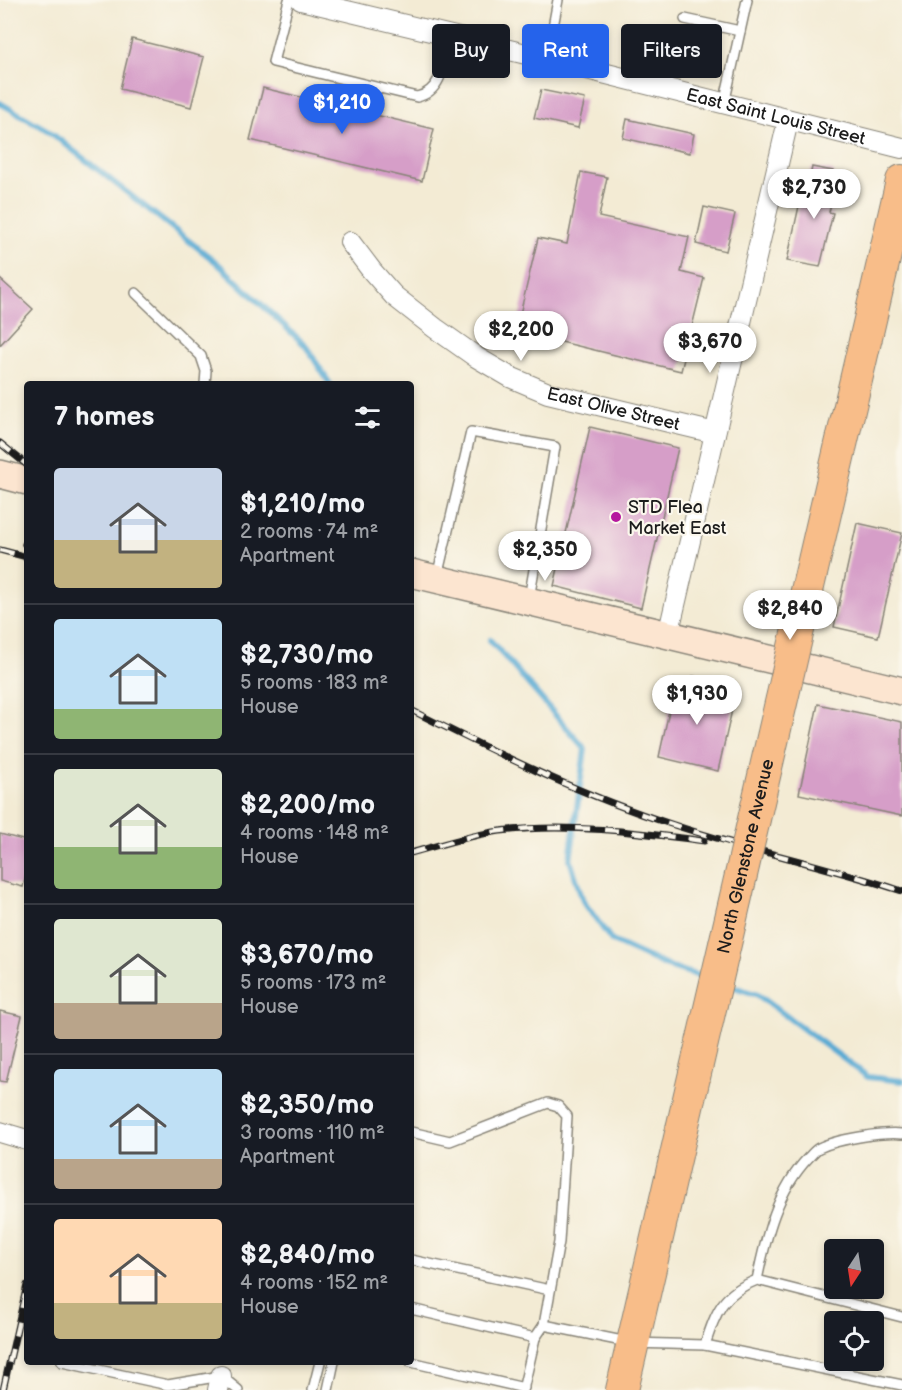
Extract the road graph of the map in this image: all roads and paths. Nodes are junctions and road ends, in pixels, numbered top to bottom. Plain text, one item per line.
1 (289, 0) edge
2 (301, 0) edge
3 (558, 0) edge
4 (747, 0) edge
5 (685, 19) dead end
6 (554, 24) edge
7 (432, 31) edge
8 (740, 31) junction
9 (609, 75) edge
10 (439, 78) edge
11 (724, 104) junction
12 (788, 121) junction
13 (902, 148) edge
14 (902, 181) edge
15 (350, 242) dead end
16 (136, 293) dead end
17 (205, 381) edge
18 (715, 433) junction
19 (0, 474) edge
20 (24, 480) edge
21 (424, 576) edge
22 (529, 602) junction
23 (668, 635) junction
24 (902, 691) edge
25 (0, 1132) edge
26 (414, 1133) edge
27 (902, 1134) edge
28 (24, 1139) edge
29 (414, 1261) edge
30 (757, 1280) junction
31 (550, 1290) junction
32 (414, 1310) edge
33 (902, 1317) edge
34 (544, 1325) junction
35 (535, 1338) junction
36 (632, 1343) junction
37 (705, 1345) junction
38 (414, 1363) edge
39 (76, 1365) edge
40 (319, 1365) edge
41 (333, 1365) edge
42 (221, 1378) edge
43 (902, 1385) edge
44 (523, 1389) edge
45 (238, 1390) edge
46 (314, 1390) edge
47 (328, 1390) edge
48 (622, 1390) edge

1 - 10 lane
2 - 7 street, East Saint Louis Street
3 - 6 lane
4 - 8 lane
5 - 8 lane
8 - 11 lane
9 - 11 street, East Saint Louis Street
11 - 12 street, East Saint Louis Street
12 - 13 street, East Saint Louis Street
12 - 18 street
14 - 36 main road, North Glenstone Avenue, bridge
15 - 18 street, East Olive Street
16 - 17 lane
18 - 23 street
19 - 20 main road
21 - 22 main road
21 - 22 lane
22 - 23 main road
23 - 24 main road
25 - 28 street
26 - 31 lane
27 - 30 lane
29 - 31 lane
30 - 33 lane
30 - 37 lane
31 - 34 lane
32 - 35 lane
34 - 35 lane
34 - 36 lane
35 - 44 lane
36 - 37 lane
36 - 48 main road, North Glenstone Avenue
37 - 43 lane
38 - 44 lane
39 - 42 lane
40 - 46 lane
41 - 47 lane
42 - 45 lane

